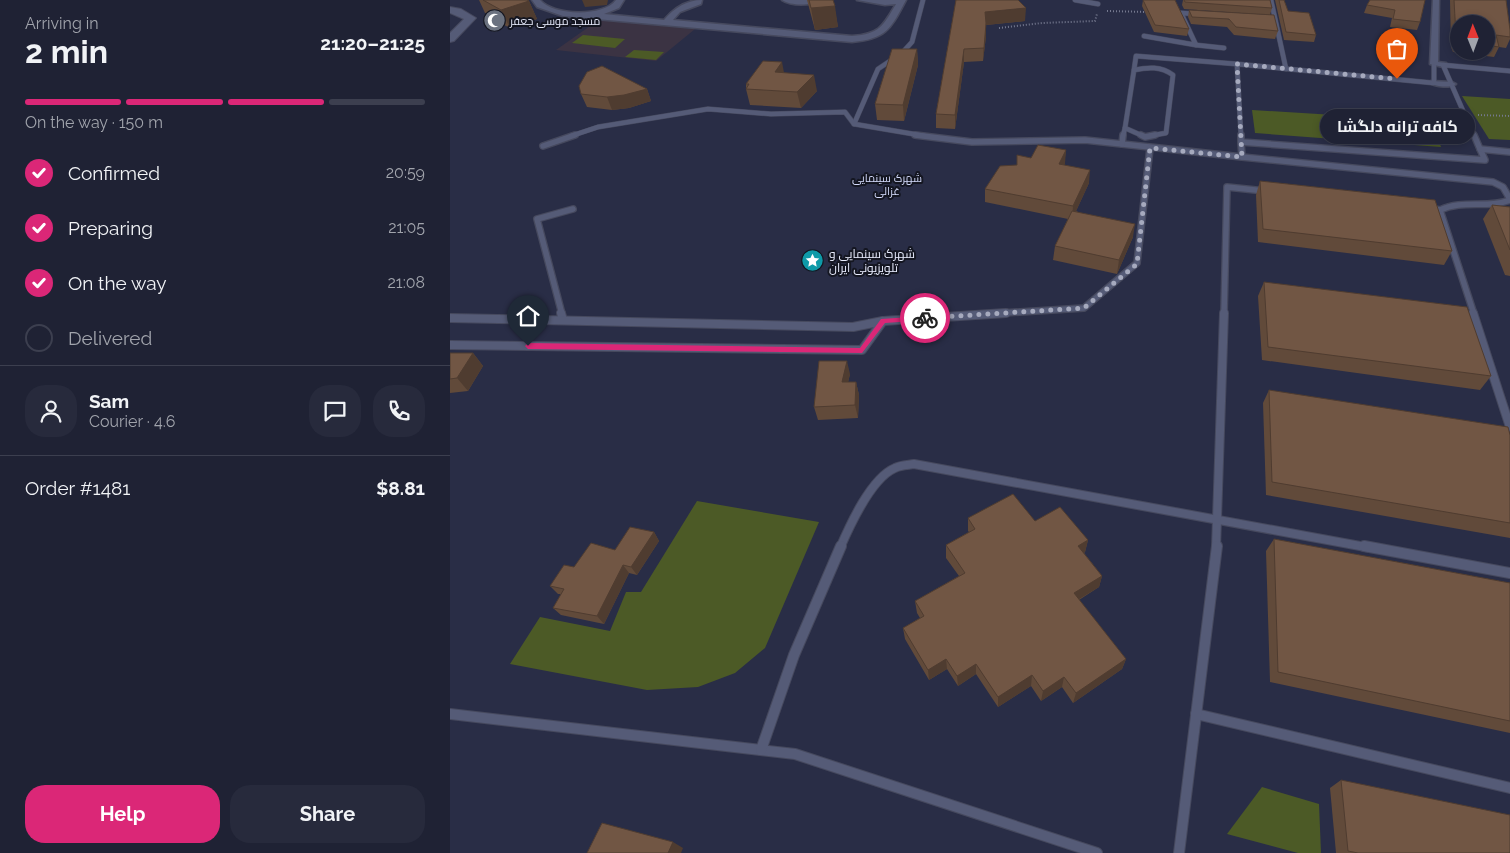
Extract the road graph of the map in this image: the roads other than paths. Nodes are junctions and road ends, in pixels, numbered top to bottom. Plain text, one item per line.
1 (536, 0) edge
2 (620, 0) edge
3 (698, 0) edge
4 (786, 0) edge
5 (816, 0) edge
6 (861, 0) edge
7 (902, 0) edge
8 (923, 0) edge
9 (1075, 0) edge
10 (1271, 0) edge
11 (1436, 0) edge
12 (890, 1) edge
13 (1098, 4) dead end
14 (1178, 6) edge
15 (450, 10) edge
16 (1181, 13) junction
17 (1200, 14) edge
18 (594, 15) junction
19 (1266, 18) edge
20 (1275, 19) junction
21 (667, 22) junction
22 (884, 31) junction
23 (1144, 36) dead end
24 (450, 39) edge
25 (1196, 45) junction
26 (1224, 48) dead end
27 (1174, 59) junction
28 (1237, 64) junction
29 (1434, 64) junction
30 (1443, 65) junction
31 (1286, 69) junction
32 (1134, 70) junction
33 (1510, 71) edge
34 (1173, 75) junction
35 (1434, 82) junction
36 (1452, 84) junction
37 (854, 124) junction
38 (1124, 128) junction
39 (1166, 133) junction
40 (1241, 142) junction
41 (1122, 144) junction
42 (543, 146) dead end
43 (1150, 148) junction
44 (1165, 149) junction
45 (1480, 149) junction
46 (1510, 152) edge
47 (1242, 157) junction
48 (1276, 192) edge
49 (1510, 200) edge
50 (1421, 208) edge
51 (573, 209) dead end
52 (1440, 210) junction
53 (450, 318) edge
54 (563, 320) junction
55 (883, 321) junction
56 (450, 345) edge
57 (1510, 427) edge
58 (1218, 518) junction
59 (1510, 573) edge
60 (450, 714) edge
61 (1196, 714) junction
62 (761, 750) junction
63 (1510, 788) edge
64 (1097, 853) edge
65 (1179, 853) edge

1 - 18 street
2 - 18 street
3 - 21 street
4 - 5 street
6 - 12 street
7 - 12 street
7 - 22 street
8 - 37 lane
9 - 13 lane
10 - 20 lane
11 - 29 street
12 - 22 street
14 - 16 lane
15 - 24 street
16 - 17 lane
16 - 25 lane
18 - 21 street
19 - 20 lane
20 - 31 lane
21 - 22 street
23 - 25 lane
25 - 26 lane
27 - 28 lane
27 - 32 lane
27 - 34 lane
28 - 31 lane
28 - 40 lane
29 - 30 street
29 - 35 lane
30 - 33 lane
30 - 36 lane
31 - 35 lane
32 - 34 lane
32 - 38 lane
34 - 39 lane
35 - 36 street
36 - 45 lane
37 - 41 lane
37 - 42 lane
38 - 39 lane
38 - 41 lane
39 - 44 lane
40 - 45 lane
40 - 47 lane
41 - 43 lane
43 - 44 lane
43 - 55 lane
44 - 47 lane
45 - 46 lane
47 - 49 lane
48 - 58 lane
49 - 52 lane
50 - 52 lane
51 - 54 lane
52 - 57 lane
53 - 54 lane
54 - 55 lane
55 - 56 lane
58 - 59 lane
58 - 61 lane
58 - 62 lane
60 - 62 lane
61 - 63 lane
61 - 65 lane
62 - 64 lane

